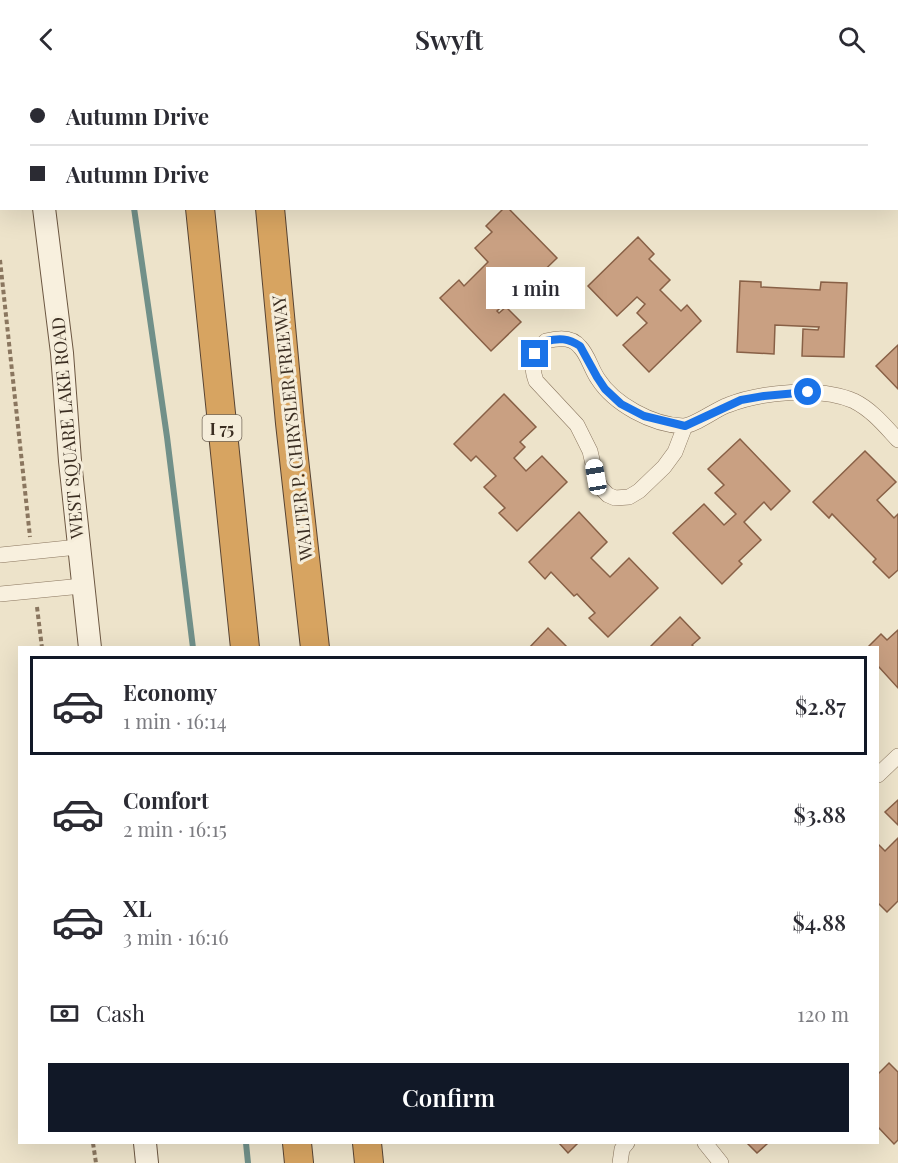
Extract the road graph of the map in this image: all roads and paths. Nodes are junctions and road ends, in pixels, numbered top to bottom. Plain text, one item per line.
1 (44, 210) edge
2 (200, 210) edge
3 (270, 210) edge
4 (0, 260) edge
5 (685, 426) junction
6 (898, 440) edge
7 (30, 542) dead end
8 (78, 547) junction
9 (0, 555) edge
10 (82, 586) junction
11 (0, 594) edge
12 (36, 601) dead end
13 (42, 646) edge
14 (90, 646) edge
15 (245, 646) edge
16 (315, 646) edge
17 (898, 756) edge
18 (879, 774) edge
19 (93, 1144) edge
20 (145, 1144) edge
21 (297, 1144) edge
22 (367, 1144) edge
23 (626, 1144) edge
24 (706, 1144) edge
25 (96, 1163) edge
26 (147, 1163) edge
27 (299, 1163) edge
28 (369, 1163) edge
29 (620, 1163) edge
30 (721, 1163) edge

1 - 8 main road, WEST SQUARE LAKE ROAD
2 - 15 highway, I 75
3 - 16 highway, WALTER P. CHRYSLER FREEWAY
4 - 7 path
5 - 5 street
5 - 6 street
8 - 9 street
8 - 10 main road, WEST SQUARE LAKE ROAD
10 - 11 street
10 - 14 main road, WEST SQUARE LAKE ROAD
12 - 13 path
17 - 18 street
19 - 25 path
20 - 26 main road
21 - 27 highway
22 - 28 highway
23 - 29 street
24 - 30 street

